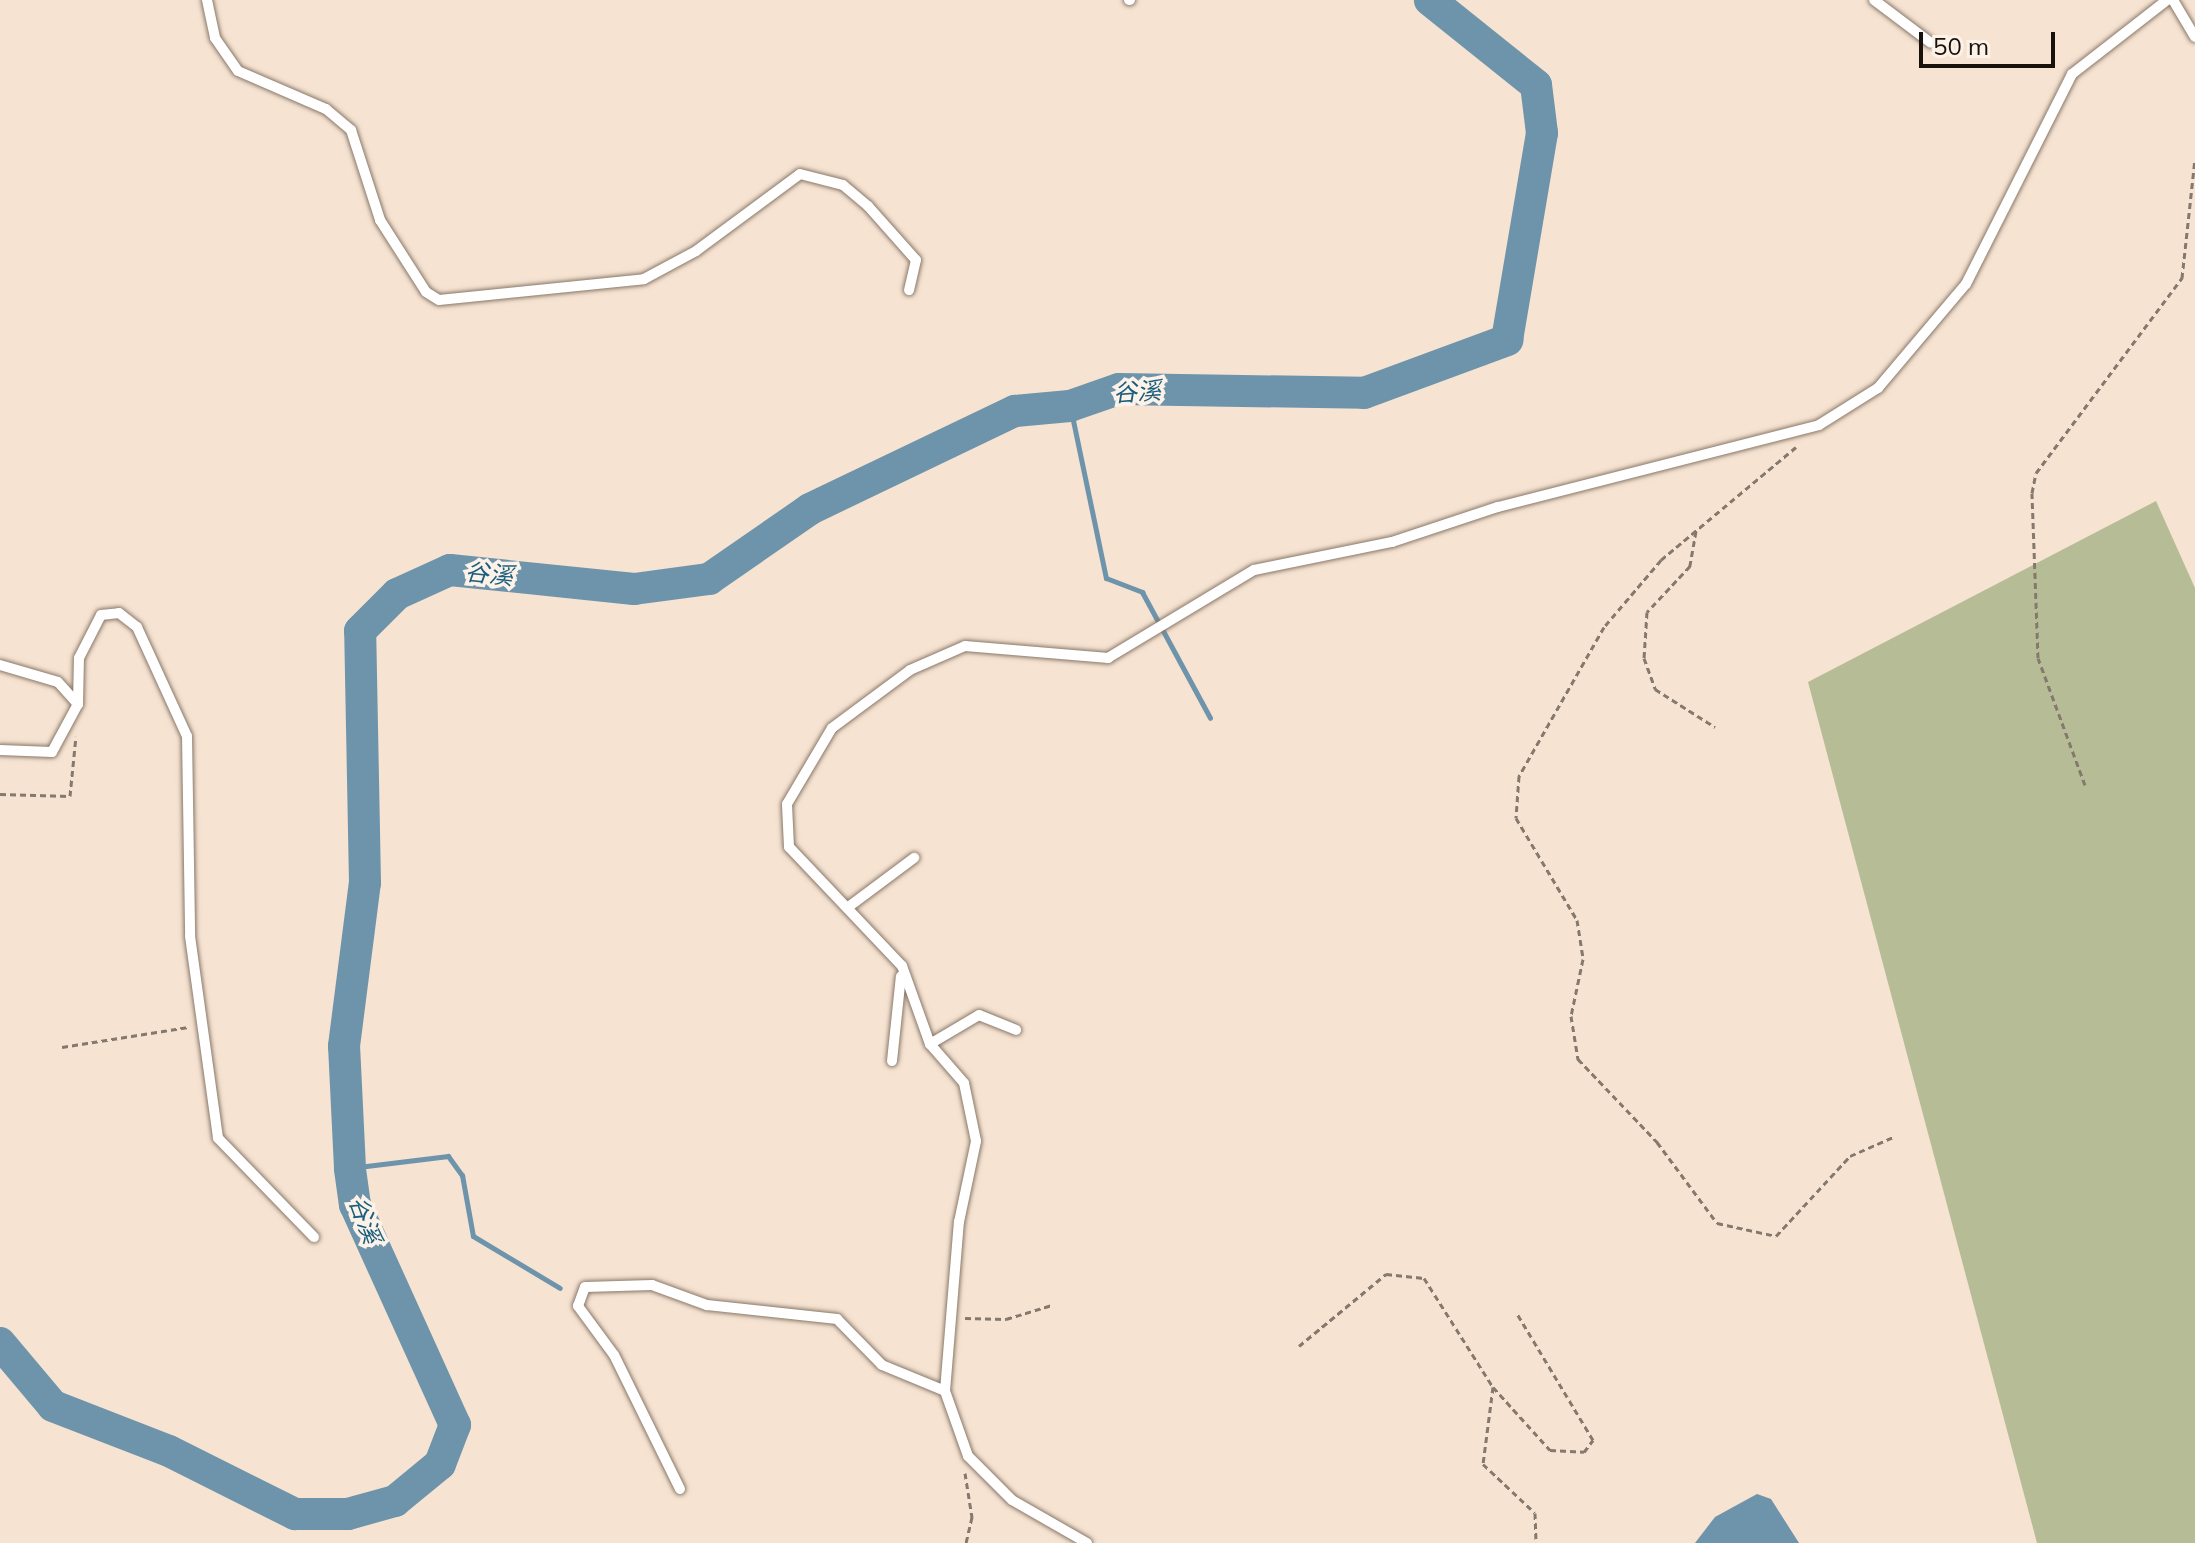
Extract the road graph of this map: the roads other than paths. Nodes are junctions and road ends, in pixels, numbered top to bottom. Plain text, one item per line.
1 (207, 0) edge
2 (1874, 0) edge
3 (2170, 0) edge
4 (2195, 37) edge
5 (1931, 43) dead end
6 (909, 290) dead end
7 (0, 665) edge
8 (78, 704) junction
9 (0, 750) edge
10 (914, 858) dead end
11 (851, 905) junction
12 (902, 966) junction
13 (1016, 1030) dead end
14 (930, 1044) junction
15 (892, 1061) dead end
16 (314, 1237) dead end
17 (945, 1391) junction
18 (680, 1489) dead end
19 (1087, 1543) edge

1 - 6 lane
2 - 5 lane
3 - 4 lane
3 - 11 lane
7 - 8 lane
8 - 9 lane
8 - 16 lane
10 - 11 lane
11 - 12 lane
12 - 14 lane
12 - 15 lane
13 - 14 lane
14 - 17 lane
17 - 18 lane
17 - 19 lane

